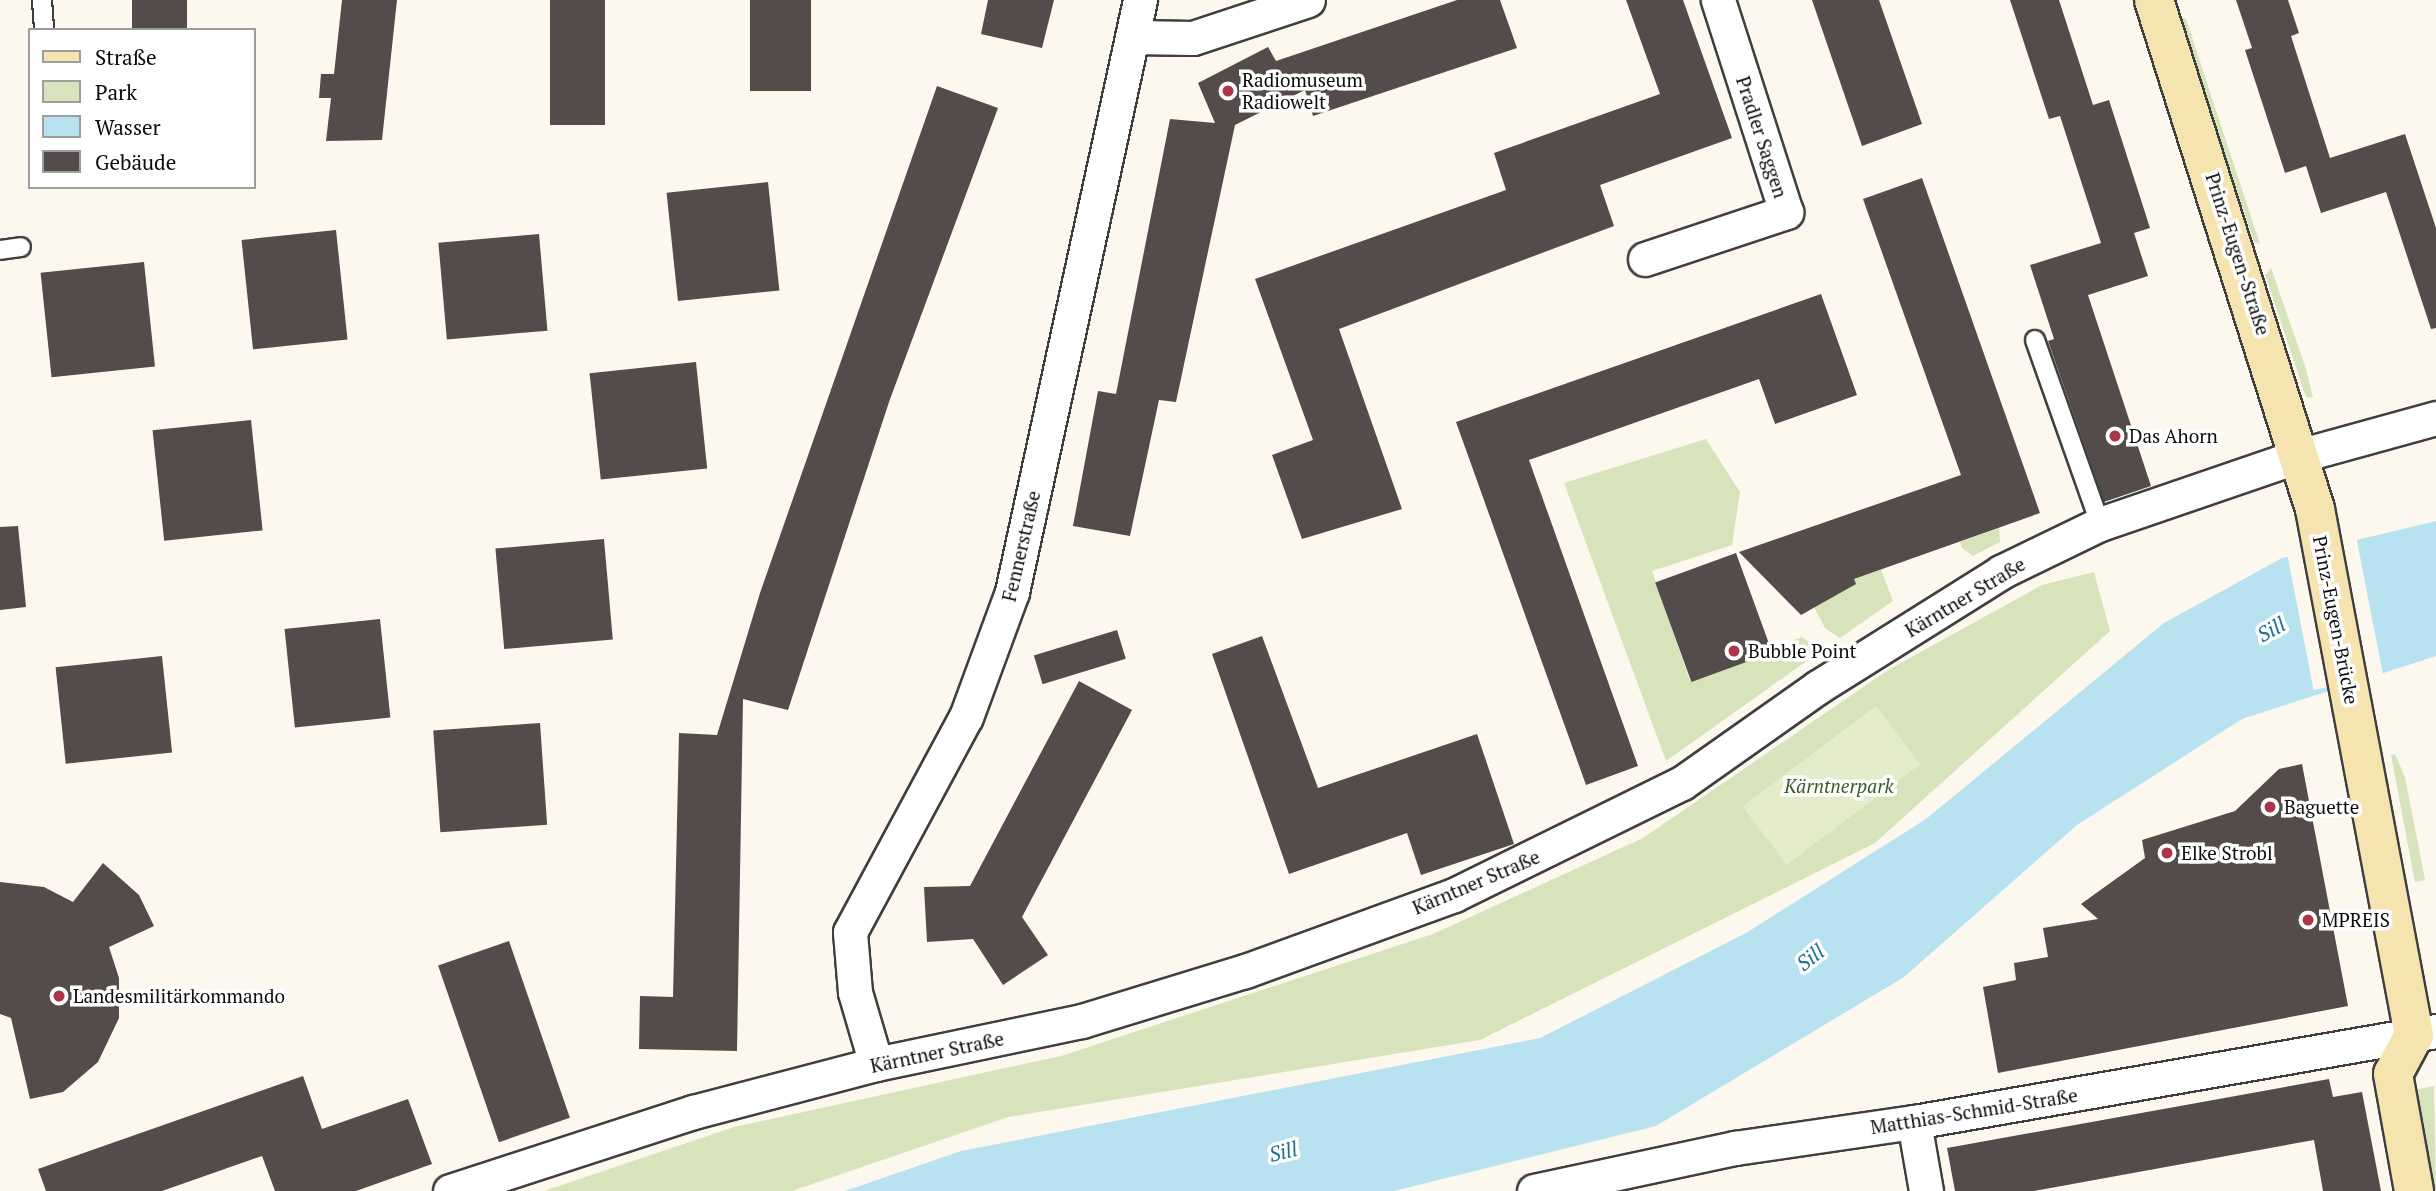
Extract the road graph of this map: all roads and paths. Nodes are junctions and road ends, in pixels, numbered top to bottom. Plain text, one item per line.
1 (42, 0) edge
2 (1140, 0) edge
3 (1308, 0) edge
4 (1718, 0) edge
5 (2154, 0) edge
6 (44, 28) edge
7 (1132, 37) junction
8 (21, 247) dead end
9 (0, 250) edge
10 (1645, 259) dead end
11 (2035, 340) dead end
12 (2436, 418) edge
13 (2302, 455) junction
14 (2315, 509) joint
15 (2100, 524) junction
16 (2429, 1039) edge
17 (876, 1064) junction
18 (1914, 1122) junction
19 (450, 1191) edge
20 (1534, 1191) edge
21 (1926, 1191) edge
22 (2414, 1191) edge

1 - 6 lane
2 - 7 street, Fennerstraße
3 - 7 street
4 - 10 street, Pradler Saggen
5 - 13 street, Prinz-Eugen-Straße
7 - 17 street, Fennerstraße
8 - 9 lane
11 - 15 lane
12 - 13 street, Kärntner Straße
13 - 14 street, Prinz-Eugen-Straße
13 - 15 street, Kärntner Straße
14 - 16 street, Prinz-Eugen-Brücke
15 - 17 street, Kärntner Straße
16 - 18 street, Matthias-Schmid-Straße
16 - 22 street
17 - 19 street, Kärntner Straße
18 - 20 street, Matthias-Schmid-Straße
18 - 21 street

